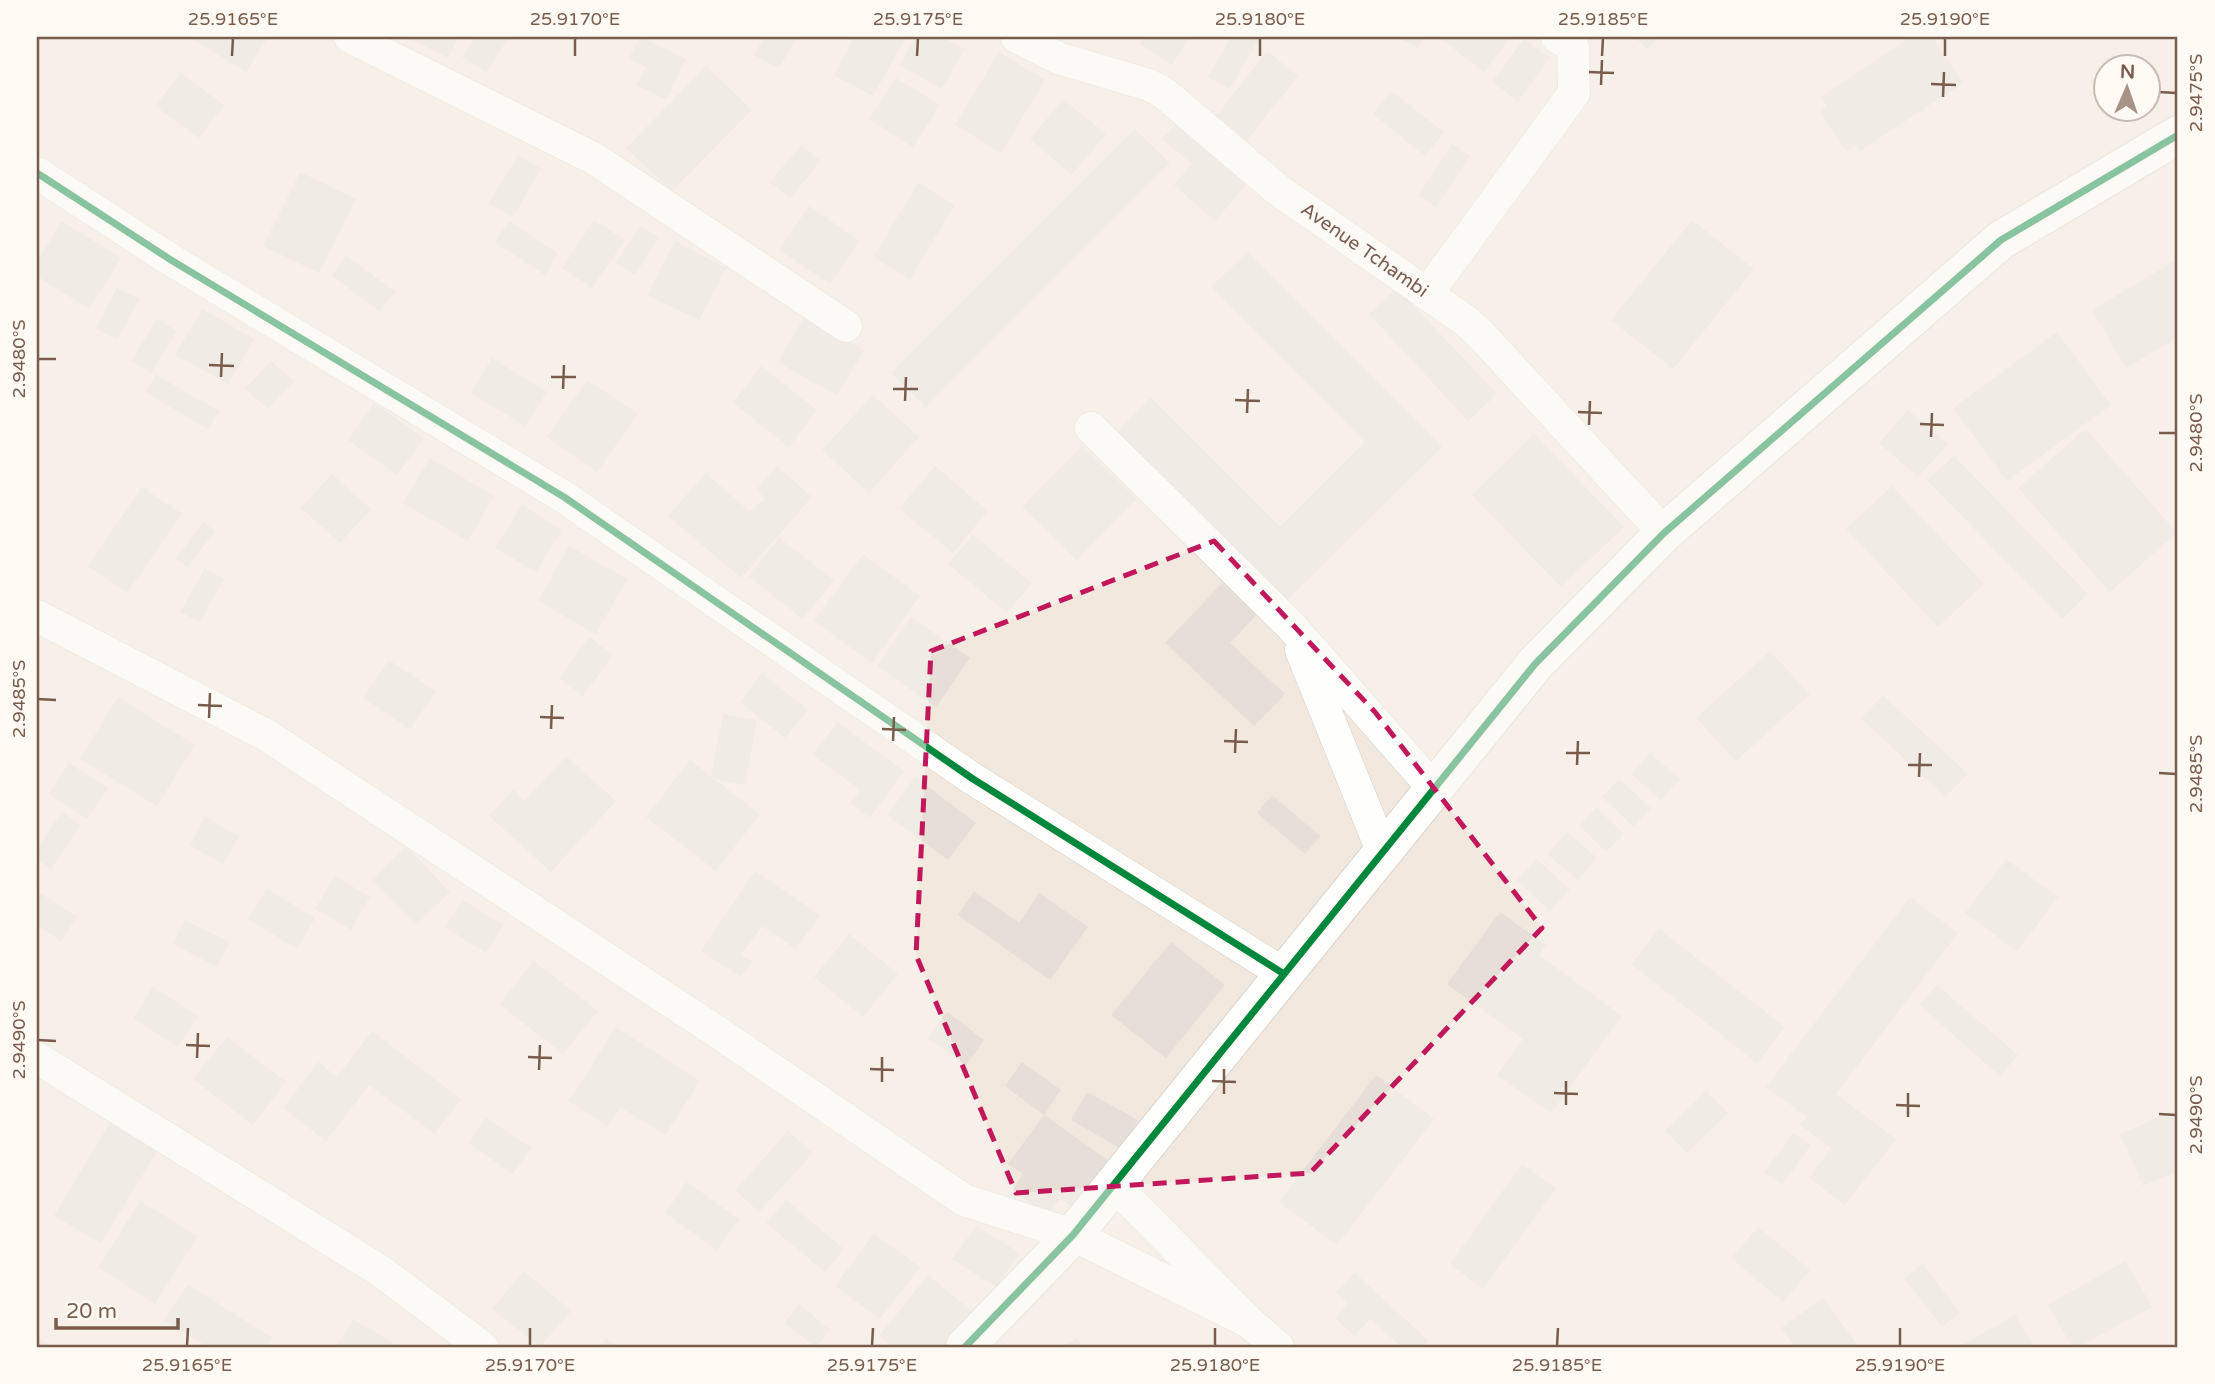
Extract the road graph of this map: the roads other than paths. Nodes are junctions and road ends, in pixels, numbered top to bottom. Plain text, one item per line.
1 (350, 37) edge
2 (1017, 37) edge
3 (1558, 37) edge
4 (2178, 135) edge
5 (37, 173) edge
6 (1427, 294) junction
7 (846, 326) dead end
8 (1091, 428) dead end
9 (1664, 533) junction
10 (37, 617) edge
11 (1291, 626) junction
12 (1434, 789) junction
13 (1383, 853) junction
14 (1284, 974) junction
15 (37, 1058) edge
16 (1114, 1185) junction
17 (1073, 1236) junction
18 (1249, 1322) junction
19 (482, 1347) edge
20 (965, 1347) edge
21 (1278, 1347) edge

1 - 7 street
2 - 6 street, Avenue Tchambi
3 - 6 street
4 - 9 street
5 - 14 street
6 - 9 street, Avenue Tchambi
8 - 11 street
9 - 12 street
10 - 17 street
11 - 12 street
11 - 13 street
12 - 13 street
13 - 14 street
14 - 16 street
15 - 19 street
16 - 17 street
16 - 18 street
17 - 18 street
17 - 20 street
18 - 21 street

